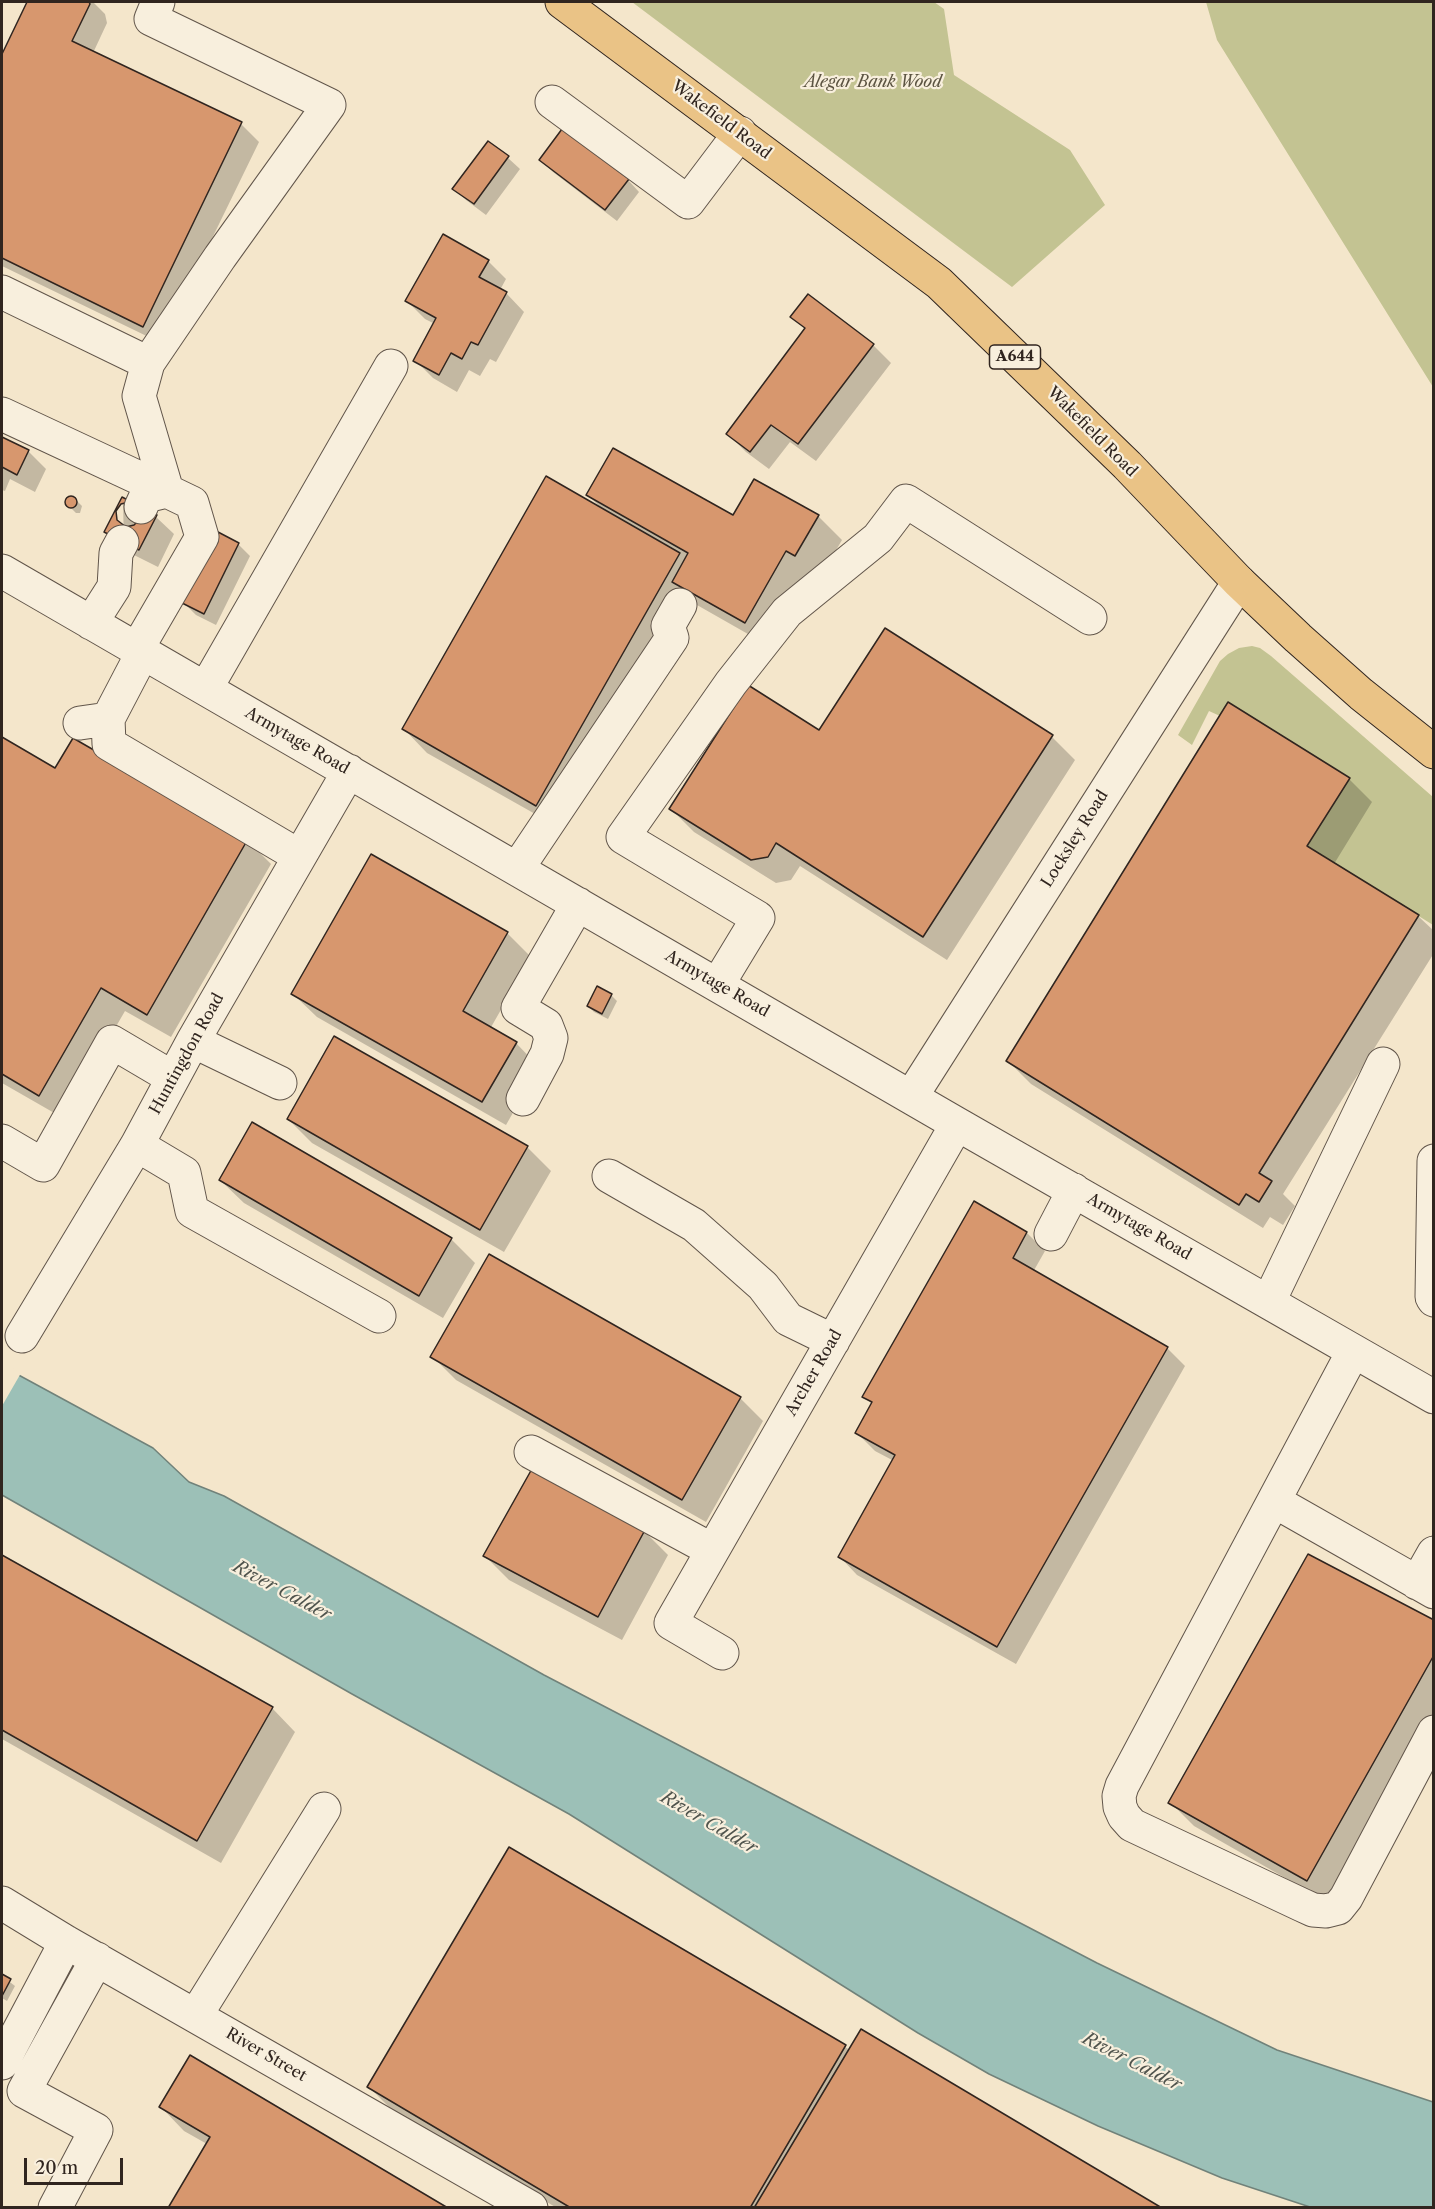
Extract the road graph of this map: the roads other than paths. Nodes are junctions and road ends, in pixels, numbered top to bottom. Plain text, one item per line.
1 (158, 2) edge
2 (562, 2) edge
3 (552, 102) dead end
4 (740, 133) junction
5 (2, 292) edge
6 (148, 363) junction
7 (391, 366) dead end
8 (2, 414) edge
9 (154, 499) junction
10 (122, 542) dead end
11 (2, 571) edge
12 (1239, 582) junction
13 (680, 605) dead end
14 (1090, 618) dead end
15 (91, 623) junction
16 (140, 651) junction
17 (206, 688) junction
18 (1434, 752) edge
19 (349, 771) junction
20 (299, 855) junction
21 (517, 869) junction
22 (578, 904) junction
23 (718, 984) junction
24 (194, 1041) junction
25 (1383, 1064) dead end
26 (173, 1078) junction
27 (280, 1083) dead end
28 (911, 1097) junction
29 (523, 1099) dead end
30 (957, 1124) junction
31 (2, 1142) edge
32 (137, 1145) junction
33 (1434, 1161) edge
34 (609, 1176) dead end
35 (1074, 1190) junction
36 (1051, 1234) dead end
37 (1434, 1300) edge
38 (1269, 1301) junction
39 (379, 1317) dead end
40 (22, 1336) dead end
41 (833, 1341) junction
42 (1353, 1352) junction
43 (1434, 1397) edge
44 (531, 1452) dead end
45 (1274, 1501) junction
46 (712, 1550) junction
47 (1434, 1553) edge
48 (1425, 1587) edge
49 (722, 1653) dead end
50 (1434, 1732) edge
51 (324, 1809) dead end
52 (2, 1903) edge
53 (66, 1942) junction
54 (97, 1959) junction
55 (196, 2015) junction
56 (4, 2059) edge
57 (55, 2208) edge
58 (531, 2208) edge

1 - 6 street
2 - 4 main road, Wakefield Road / A644
3 - 4 street
4 - 12 main road, Wakefield Road / A644
5 - 6 street
6 - 9 street
7 - 17 street
8 - 9 street
9 - 16 street
10 - 15 street
11 - 15 street, Armytage Road
12 - 18 main road, Wakefield Road / A644
12 - 28 street, Locksley Road
13 - 21 street
14 - 23 street
15 - 16 street, Armytage Road
16 - 17 street, Armytage Road
16 - 20 street
17 - 19 street, Armytage Road
19 - 20 street, Huntingdon Road
19 - 21 street, Armytage Road
20 - 24 street, Huntingdon Road
21 - 22 street, Armytage Road
22 - 23 street, Armytage Road
22 - 29 street
23 - 28 street, Armytage Road
24 - 26 street, Huntingdon Road
24 - 27 street
25 - 38 street
26 - 31 street
26 - 32 street, Huntingdon Road
28 - 30 street, Armytage Road
30 - 35 street, Armytage Road
30 - 41 street, Archer Road
32 - 39 street
32 - 40 street, Huntingdon Road
33 - 37 street
34 - 41 street
35 - 36 street
35 - 38 street, Armytage Road
38 - 42 street, Armytage Road
41 - 46 street, Archer Road
42 - 43 street, Armytage Road
42 - 45 street
44 - 46 street
45 - 48 street
45 - 50 street
46 - 49 street, Archer Road
47 - 48 street
51 - 55 street
52 - 53 street, River Street
53 - 54 street, River Street
53 - 56 street
54 - 55 street, River Street
54 - 57 street
55 - 58 street, River Street

